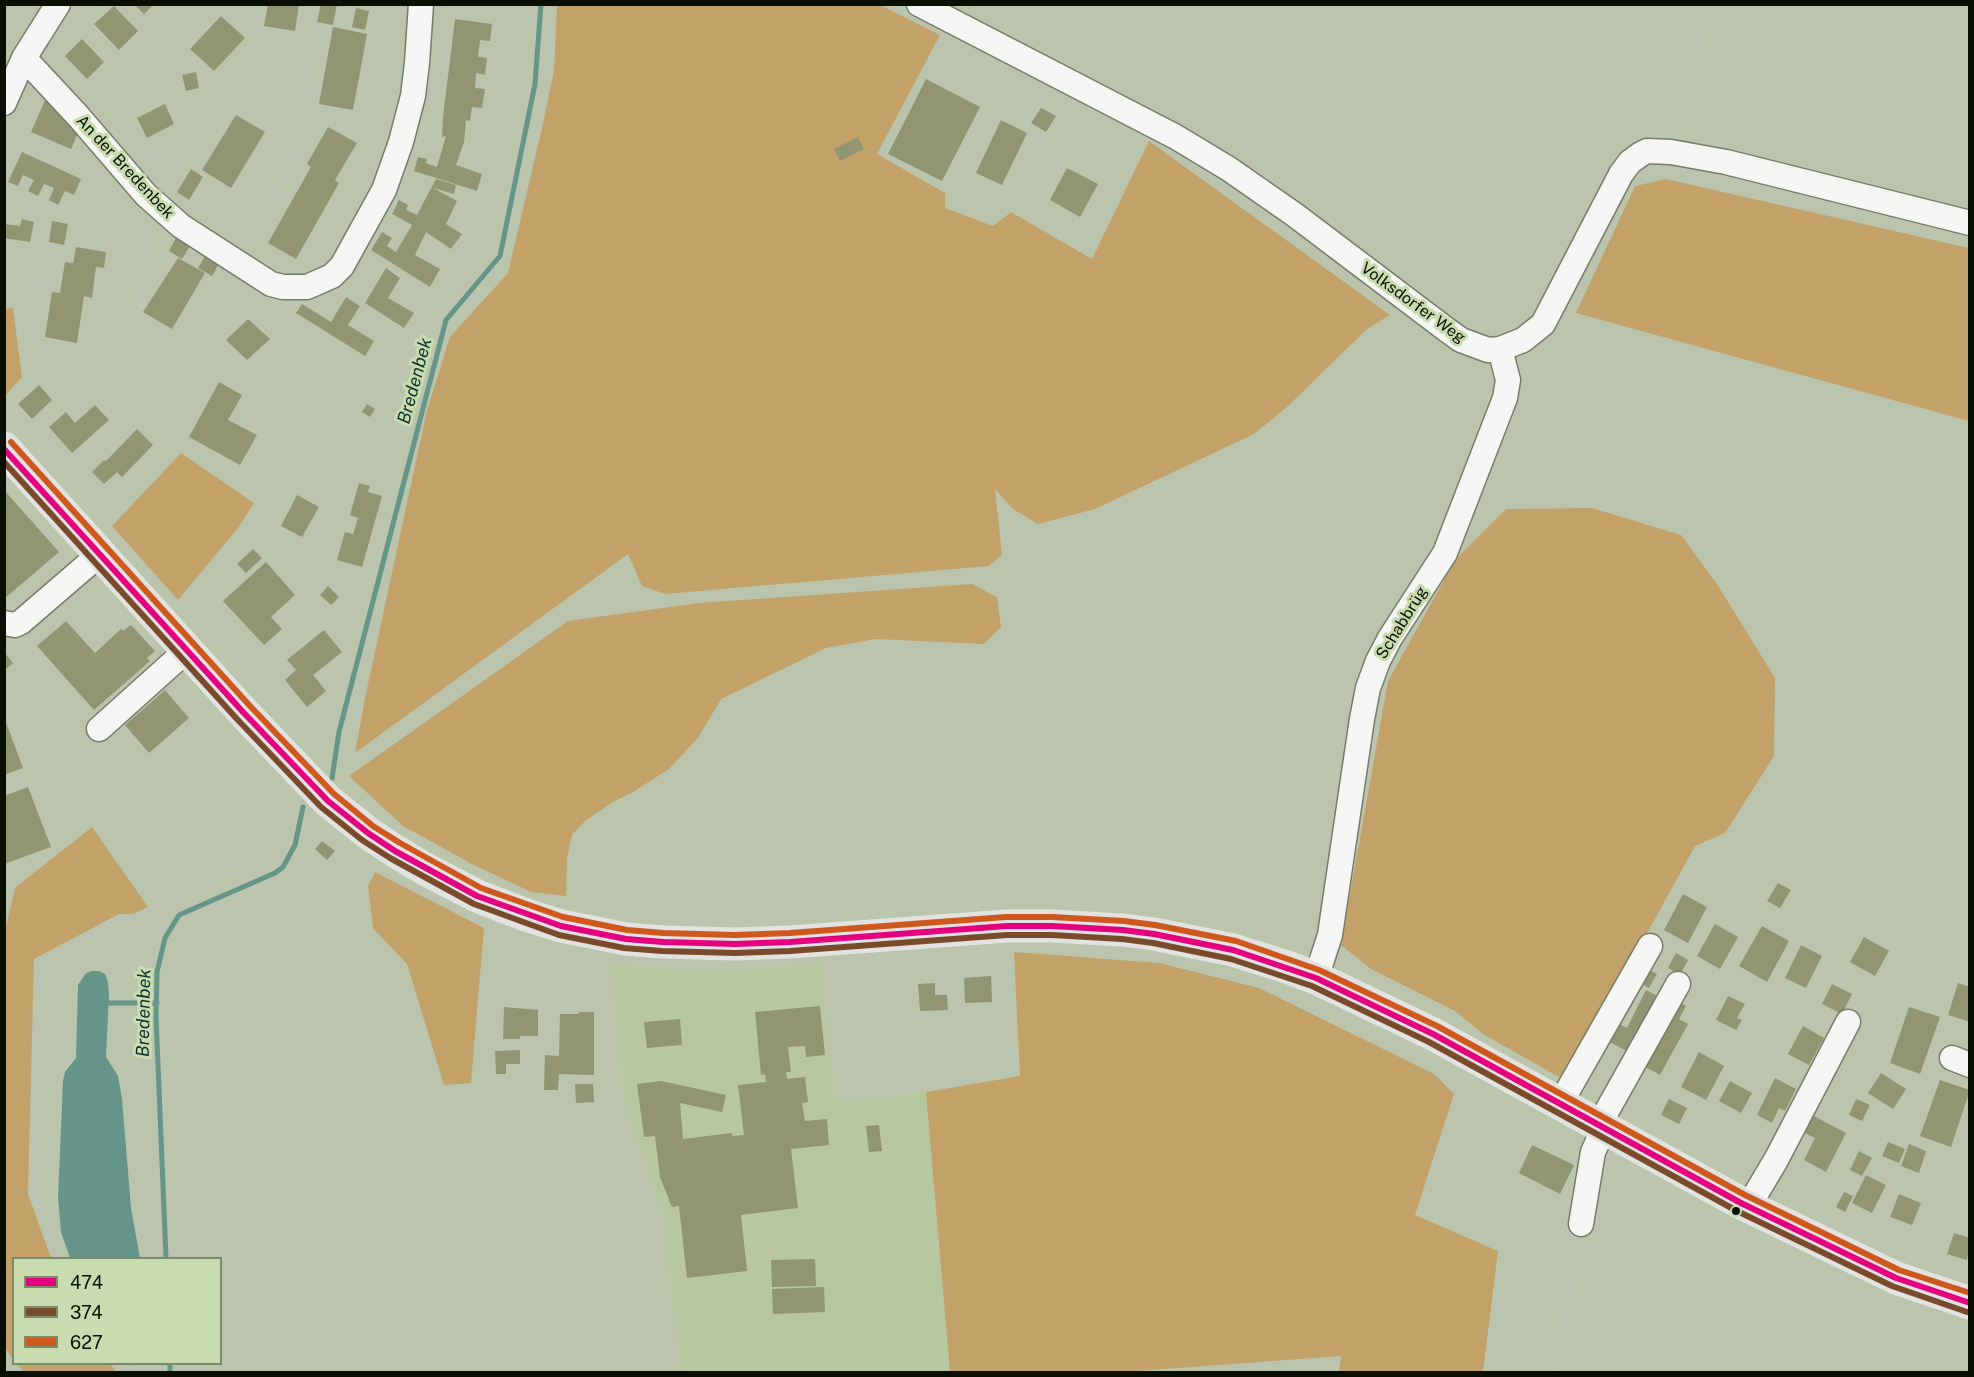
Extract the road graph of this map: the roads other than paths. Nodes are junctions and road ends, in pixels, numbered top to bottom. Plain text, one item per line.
1 (58, 4) edge
2 (421, 4) edge
3 (919, 4) edge
4 (24, 58) junction
5 (4, 103) edge
6 (1970, 223) edge
7 (1500, 349) junction
8 (4, 448) edge
9 (100, 554) junction
10 (4, 623) edge
11 (187, 650) junction
12 (99, 729) dead end
13 (1650, 946) dead end
14 (1316, 978) junction
15 (1678, 984) dead end
16 (1848, 1022) dead end
17 (1560, 1104) junction
18 (1602, 1126) junction
19 (1748, 1207) junction
20 (1581, 1224) road end
21 (1970, 1303) edge

1 - 4 street
2 - 4 street, An der Bredenbek
3 - 7 street, Volksdorfer Weg
4 - 5 street
6 - 7 street
7 - 14 street, Schabbrüg
8 - 9 main road
9 - 10 street
9 - 11 main road
11 - 12 street
11 - 14 main road
13 - 17 street
14 - 17 main road
15 - 18 street
16 - 19 street
17 - 18 main road
18 - 19 main road
18 - 20 street
19 - 21 main road

